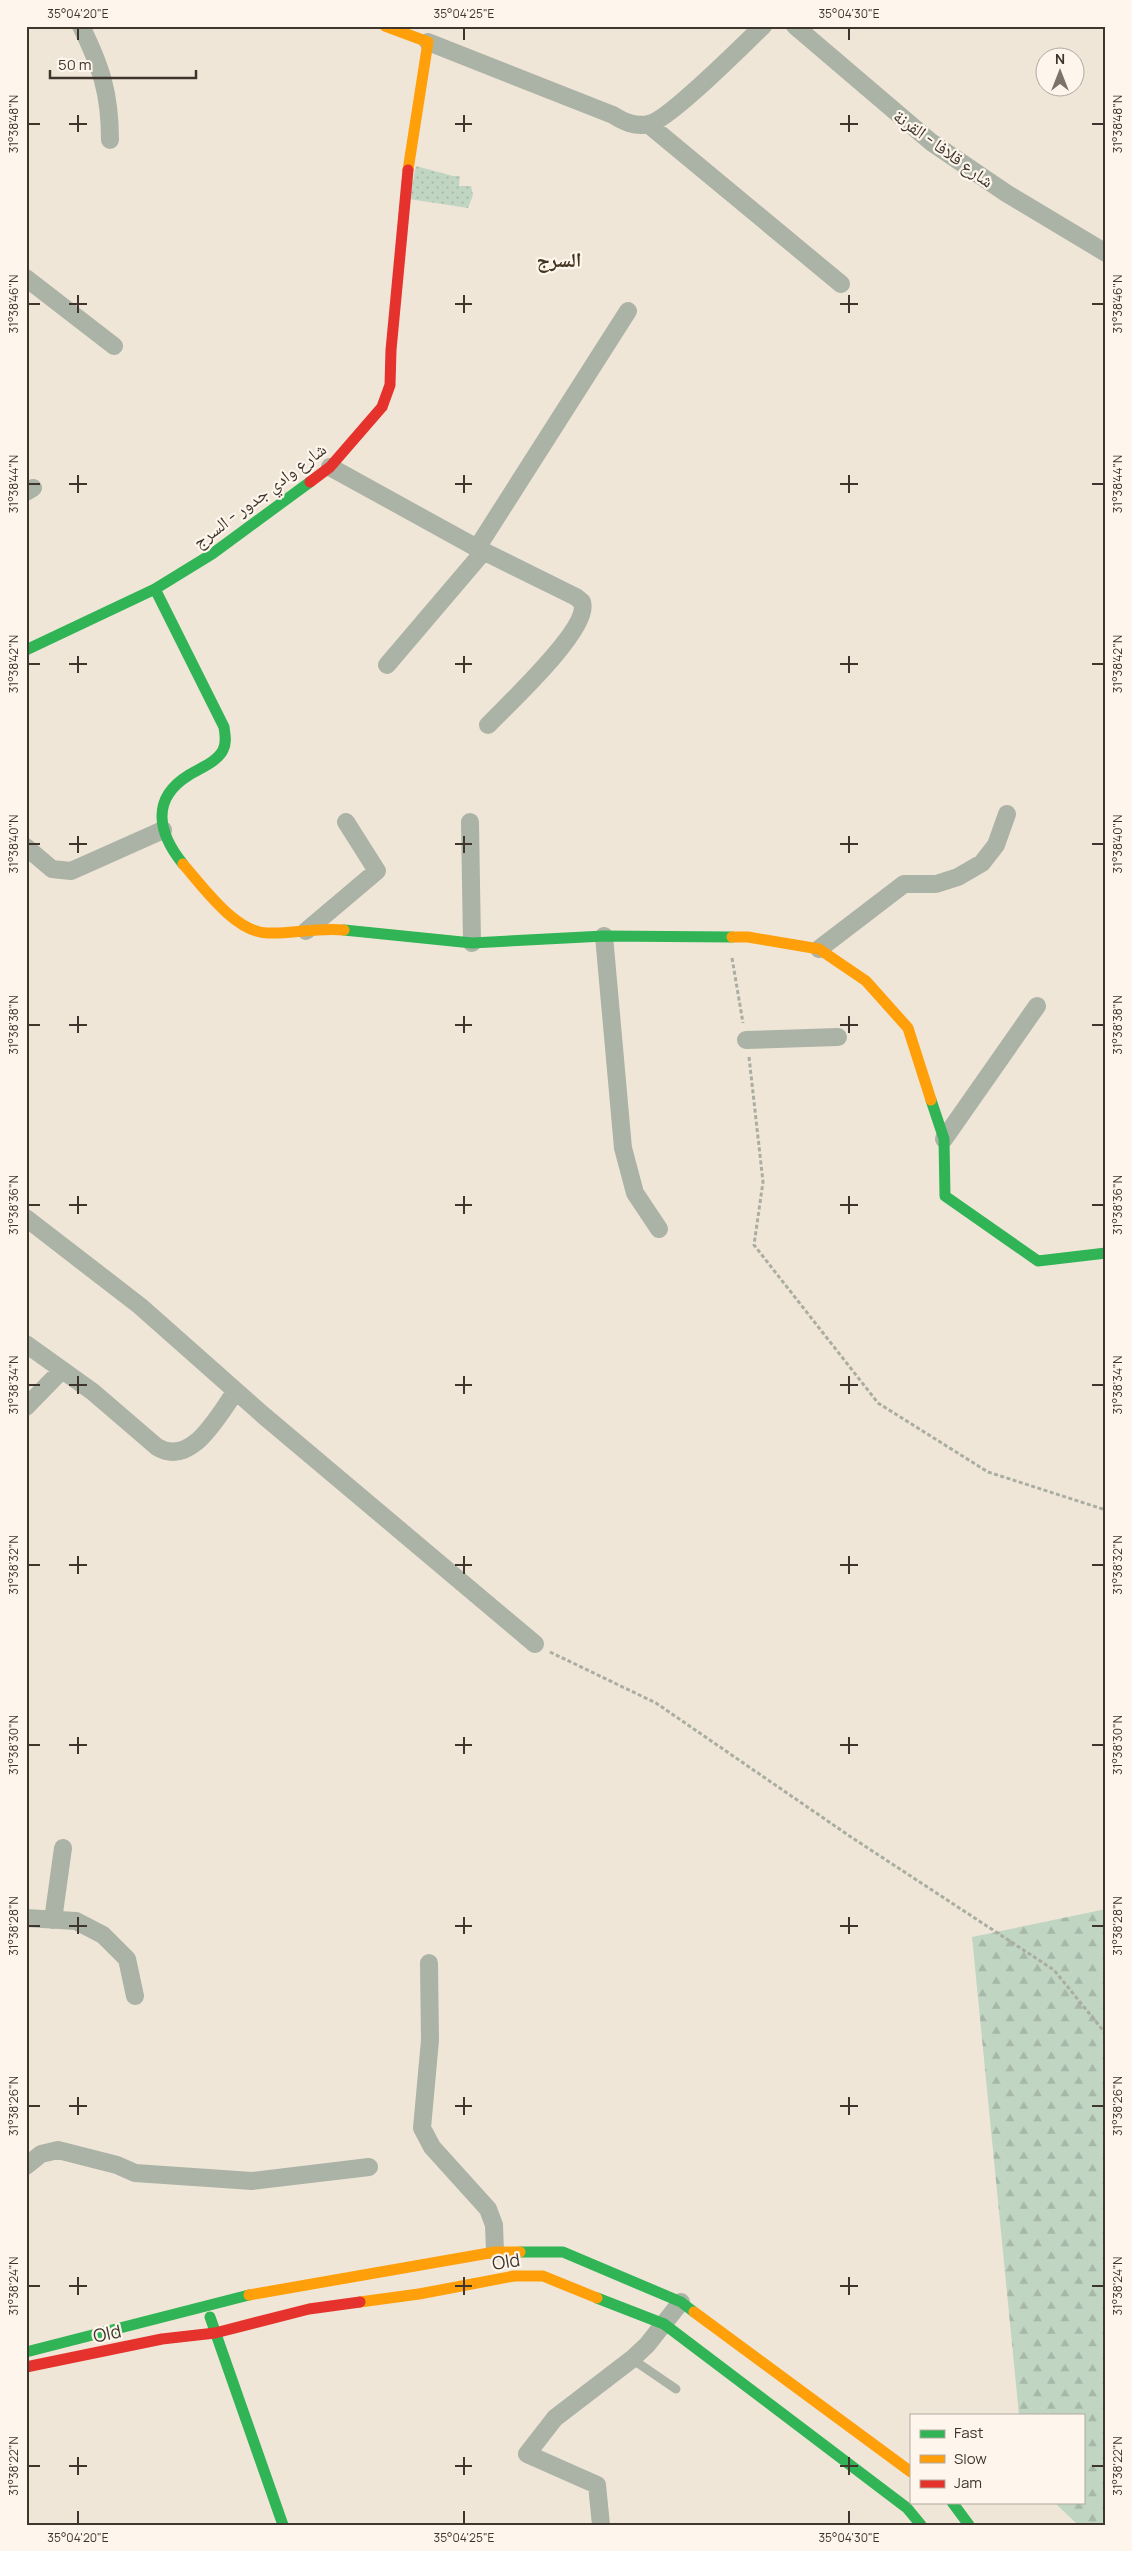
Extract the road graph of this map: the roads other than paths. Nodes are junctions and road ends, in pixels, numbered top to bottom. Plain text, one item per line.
1 (81, 26) edge
2 (385, 26) edge
3 (763, 26) edge
4 (795, 26) edge
5 (428, 42) junction
6 (648, 124) junction
7 (110, 140) dead end
8 (1106, 253) edge
9 (26, 278) edge
10 (841, 284) dead end
11 (628, 311) dead end
12 (114, 346) dead end
13 (330, 467) junction
14 (480, 549) junction
15 (155, 589) junction
16 (26, 650) edge
17 (387, 665) dead end
18 (488, 725) dead end
19 (1007, 814) dead end
20 (346, 822) dead end
21 (470, 822) dead end
22 (163, 830) junction
23 (26, 847) edge
24 (306, 931) junction
25 (604, 936) junction
26 (472, 942) junction
27 (819, 949) junction
28 (1037, 1006) dead end
29 (838, 1037) dead end
30 (746, 1040) road end
31 (944, 1139) junction
32 (26, 1218) edge
33 (659, 1229) dead end
34 (1106, 1253) edge
35 (26, 1344) edge
36 (62, 1370) junction
37 (236, 1391) junction
38 (26, 1407) edge
39 (535, 1644) road end
40 (63, 1848) dead end
41 (26, 1918) edge
42 (53, 1920) junction
43 (429, 1963) dead end
44 (135, 1996) dead end
45 (26, 2166) edge
46 (369, 2167) dead end
47 (495, 2252) junction
48 (681, 2302) junction
49 (206, 2305) junction
50 (664, 2324) junction
51 (215, 2333) junction
52 (26, 2352) edge
53 (632, 2359) junction
54 (26, 2367) edge
55 (676, 2389) dead end
56 (910, 2471) edge
57 (275, 2498) junction
58 (953, 2504) edge
59 (268, 2525) edge
60 (283, 2525) edge
61 (602, 2525) edge
62 (921, 2525) edge
63 (969, 2525) edge

1 - 7 street
2 - 5 street
3 - 6 street
4 - 8 street, شارع قلافا - القرنة
5 - 6 street
5 - 13 street, شارع وادي جدور - السرج
6 - 10 street
9 - 12 street
11 - 14 street
13 - 14 street
13 - 15 street, شارع وادي جدور - السرج
14 - 17 street
14 - 18 street
15 - 16 street, شارع وادي جدور - السرج
15 - 22 street
19 - 27 street
20 - 24 street
21 - 26 street
22 - 23 street
22 - 24 street
24 - 26 street
25 - 26 street
25 - 27 street
25 - 33 street
27 - 31 street
28 - 31 street
29 - 30 street
31 - 34 street
32 - 37 street
35 - 36 street
36 - 37 street
36 - 38 street
37 - 39 street
40 - 42 street
41 - 42 street
42 - 44 street
43 - 47 street
45 - 46 street
47 - 48 street, Old
47 - 49 street, Old
48 - 50 street
48 - 56 street, Old
49 - 51 street
49 - 52 street, Old
50 - 51 street, Old
50 - 53 street
50 - 62 street, Old
51 - 54 street, Old
51 - 57 street
53 - 55 lane
53 - 61 street
57 - 59 street
57 - 60 street
58 - 63 street

